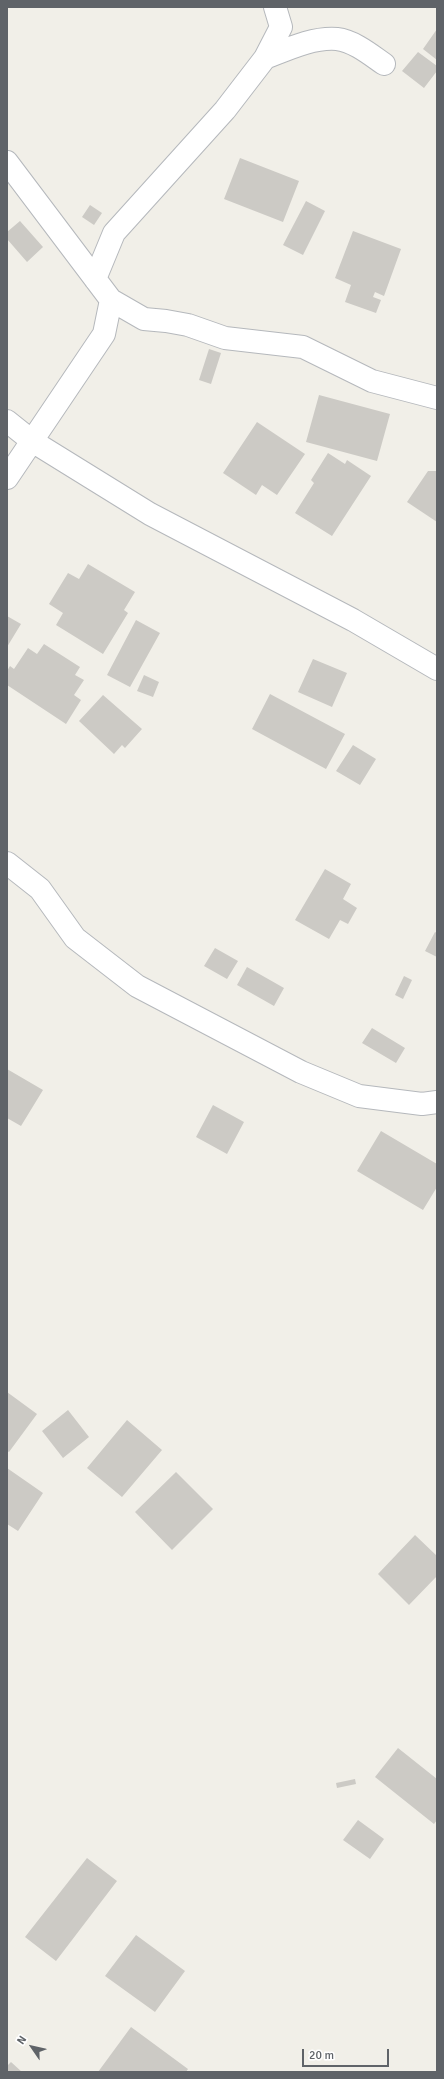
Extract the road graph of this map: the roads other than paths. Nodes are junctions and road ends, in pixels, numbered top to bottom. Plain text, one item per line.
1 (275, 7) edge
2 (265, 58) junction
3 (384, 64) dead end
4 (7, 162) edge
5 (95, 279) junction
6 (111, 300) junction
7 (144, 320) junction
8 (104, 334) junction
9 (437, 398) edge
10 (7, 420) edge
11 (32, 441) junction
12 (7, 478) edge
13 (437, 669) edge
14 (7, 863) edge
15 (437, 1102) edge

1 - 2 street
2 - 3 street
2 - 5 street
4 - 5 street
5 - 6 street
6 - 7 street
6 - 8 street
7 - 8 street
7 - 9 street
8 - 11 street
10 - 11 street
11 - 12 street
11 - 13 street
14 - 15 street

